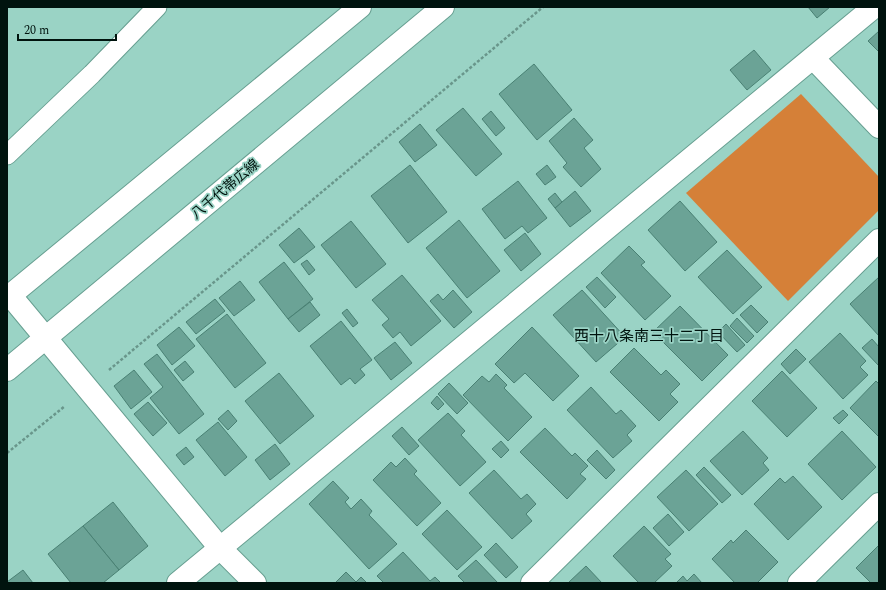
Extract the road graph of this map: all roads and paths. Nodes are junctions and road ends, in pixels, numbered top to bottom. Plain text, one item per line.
1 (157, 7) edge
2 (360, 7) edge
3 (443, 7) edge
4 (543, 7) edge
5 (874, 7) edge
6 (813, 58) junction
7 (879, 127) edge
8 (7, 155) edge
9 (879, 240) edge
10 (9, 296) edge
11 (46, 338) junction
12 (7, 370) edge
13 (88, 388) junction
14 (7, 453) edge
15 (879, 504) edge
16 (220, 548) junction
17 (178, 583) edge
18 (255, 583) edge
19 (532, 583) edge
20 (799, 583) edge

1 - 8 lane
2 - 10 street
3 - 11 street, 八千代帯広線
4 - 13 path
5 - 6 street
6 - 7 street
6 - 16 street
9 - 19 street
10 - 11 street
11 - 12 street, 八千代帯広線
11 - 13 street
13 - 14 path
13 - 16 street
15 - 20 street
16 - 17 street
16 - 18 street

